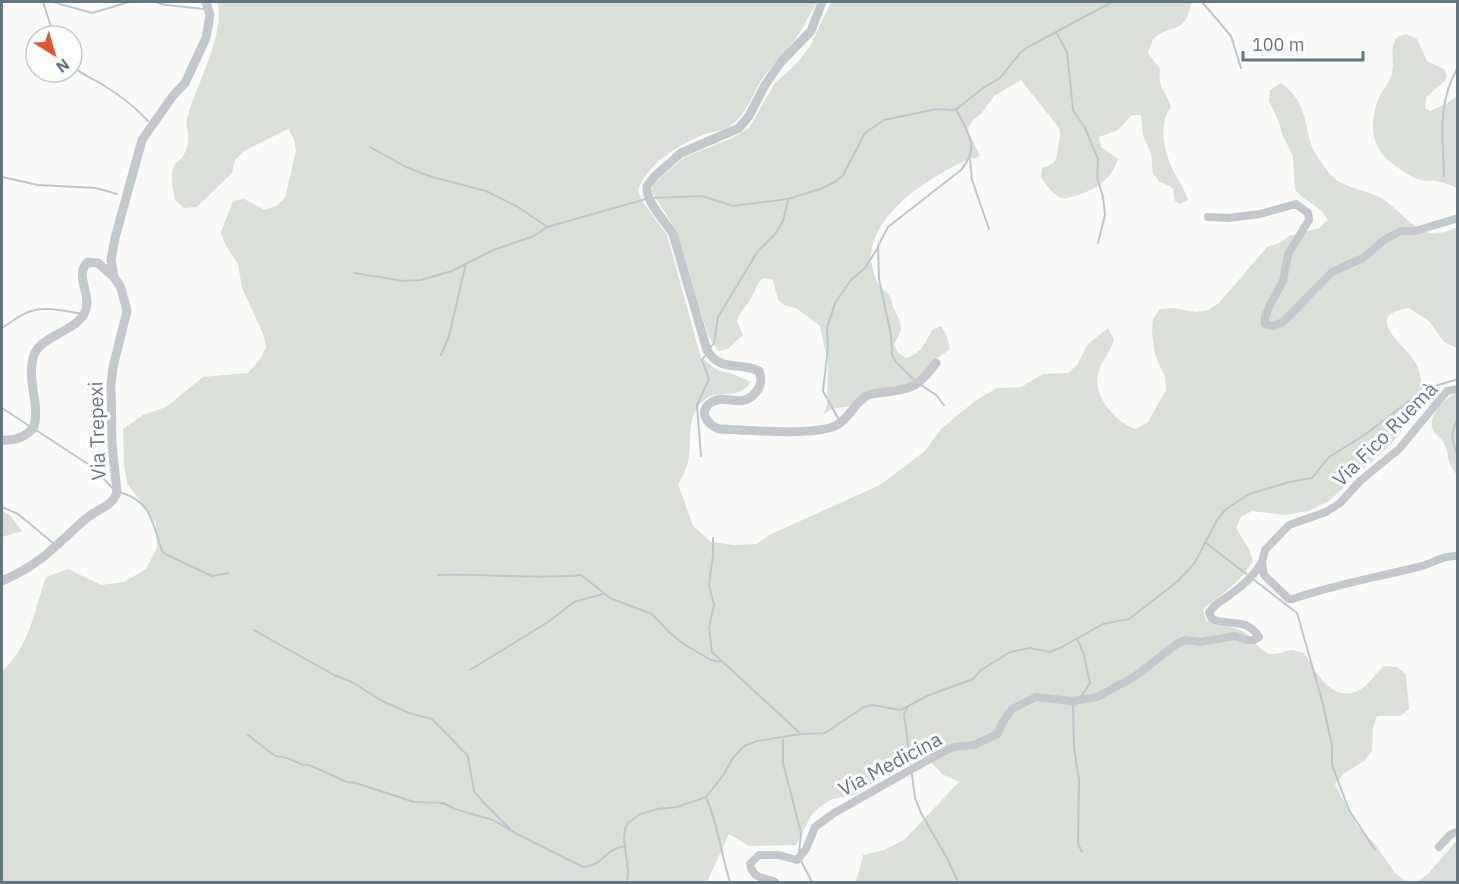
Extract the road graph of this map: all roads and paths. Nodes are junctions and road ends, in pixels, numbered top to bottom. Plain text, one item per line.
1 (206, 2) edge
2 (822, 2) edge
3 (1208, 217) dead end
4 (1458, 218) edge
5 (114, 277) junction
6 (936, 363) dead end
7 (1458, 389) edge
8 (2, 440) edge
9 (1458, 556) edge
10 (1262, 562) junction
11 (2, 581) edge
12 (1458, 831) edge
13 (1438, 847) dead end
14 (775, 882) edge

1 - 5 street, Via Trepexi
2 - 6 street
3 - 4 street
5 - 8 street
5 - 11 street, Via Trepexi
7 - 10 street, Via Fico Ruemà
9 - 10 street
10 - 14 street, Via Medicina
12 - 13 street

